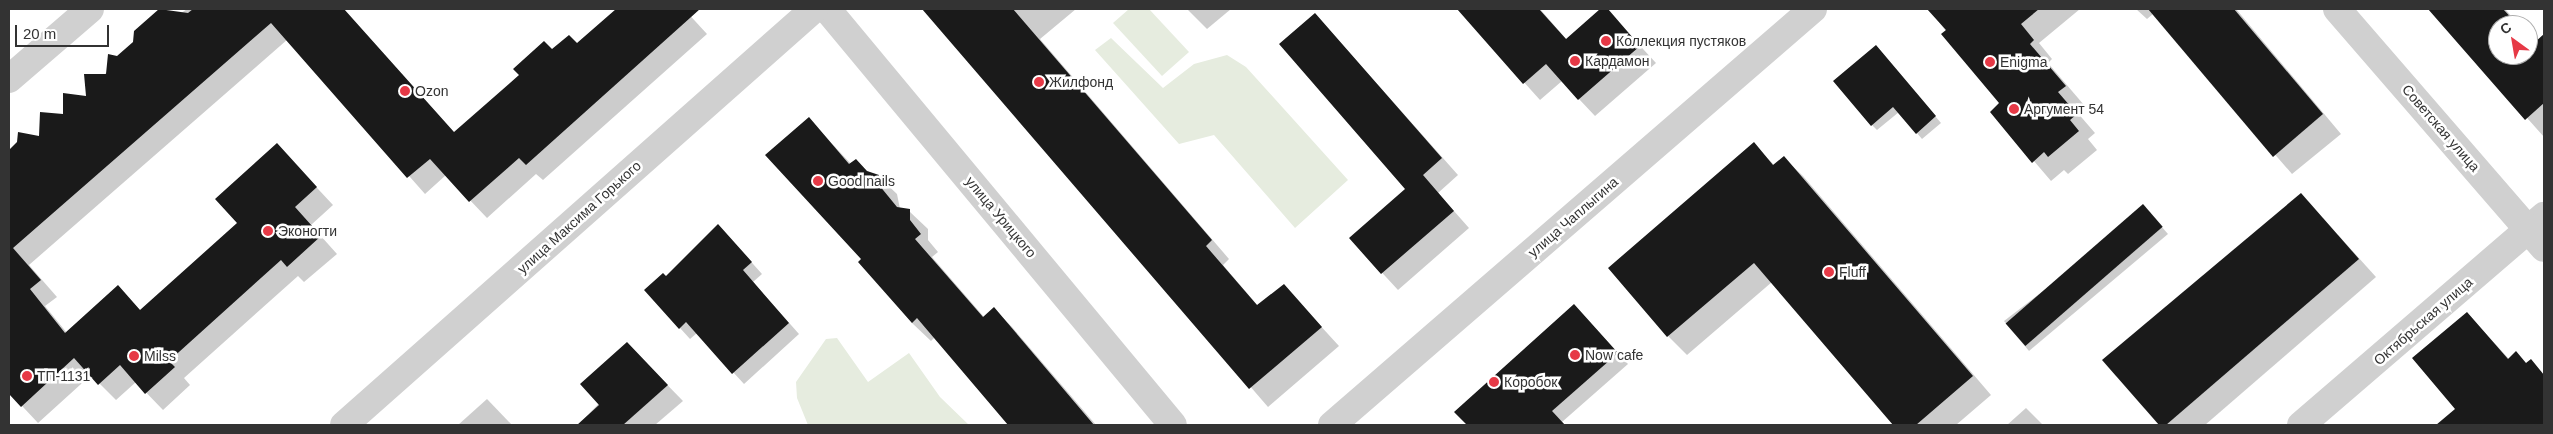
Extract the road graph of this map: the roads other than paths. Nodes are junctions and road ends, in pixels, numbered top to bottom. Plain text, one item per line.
1 (90, 9) edge
2 (814, 9) edge
3 (827, 9) edge
4 (1813, 9) edge
5 (2337, 9) edge
6 (9, 79) edge
7 (2539, 232) edge
8 (344, 425) edge
9 (1173, 425) edge
10 (1332, 425) edge
11 (2301, 425) edge

1 - 6 street
2 - 8 street, улица Максима Горького
3 - 9 street, улица Урицкого
4 - 10 street, улица Чаплыгина
5 - 7 street, Советская улица
7 - 11 street, Октябрьская улица

